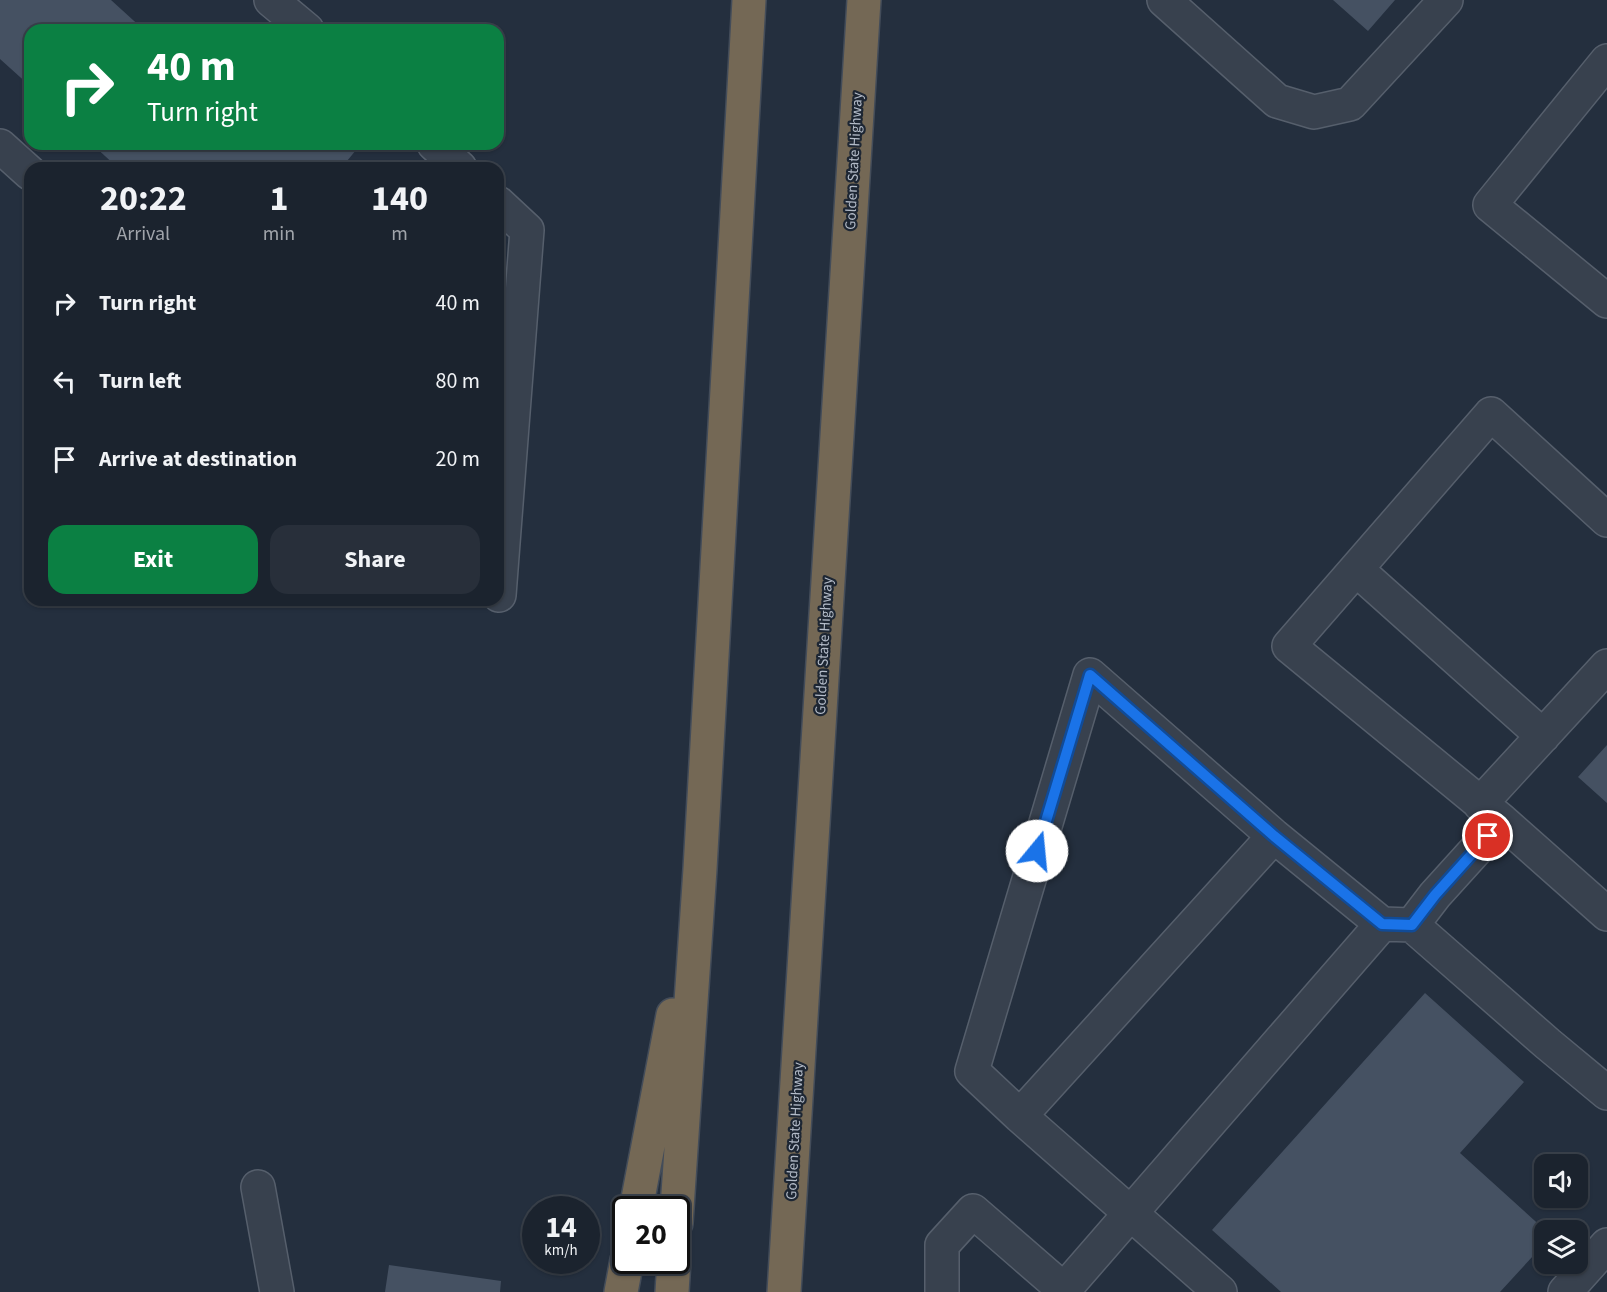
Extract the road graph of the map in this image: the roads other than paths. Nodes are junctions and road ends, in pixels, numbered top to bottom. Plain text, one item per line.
1 (271, 0) edge
2 (748, 0) edge
3 (864, 0) edge
4 (1164, 0) edge
5 (1446, 0) edge
6 (300, 24) edge
7 (1607, 61) edge
8 (0, 146) edge
9 (440, 150) edge
10 (454, 162) edge
11 (24, 168) edge
12 (504, 209) edge
13 (1607, 302) edge
14 (1607, 520) edge
15 (504, 530) edge
16 (1356, 569) junction
17 (1607, 666) edge
18 (1543, 736) junction
19 (1491, 813) junction
20 (1274, 836) junction
21 (700, 868) junction
22 (1607, 914) edge
23 (1397, 925) junction
24 (1607, 1093) edge
25 (1020, 1116) junction
26 (258, 1187) dead end
27 (638, 1196) edge
28 (678, 1196) edge
29 (1130, 1213) junction
30 (1607, 1245) edge
31 (624, 1274) edge
32 (673, 1274) edge
33 (1063, 1291) edge
34 (277, 1292) edge
35 (621, 1292) edge
36 (672, 1292) edge
37 (785, 1292) edge
38 (942, 1292) edge
39 (1220, 1292) edge
40 (1565, 1292) edge

1 - 6 lane
2 - 21 highway
3 - 37 highway, Golden State Highway
4 - 5 lane
7 - 13 lane
8 - 11 lane
9 - 10 lane
12 - 15 lane
14 - 16 lane
16 - 18 lane
16 - 19 lane
17 - 18 lane
18 - 19 lane
19 - 22 lane
19 - 23 lane
20 - 23 lane
20 - 25 lane
20 - 25 lane
21 - 27 highway
21 - 28 highway
23 - 24 lane
23 - 29 lane
25 - 29 lane
26 - 34 lane
29 - 33 lane
29 - 39 lane
30 - 40 lane
31 - 35 highway
32 - 36 highway
33 - 38 lane

